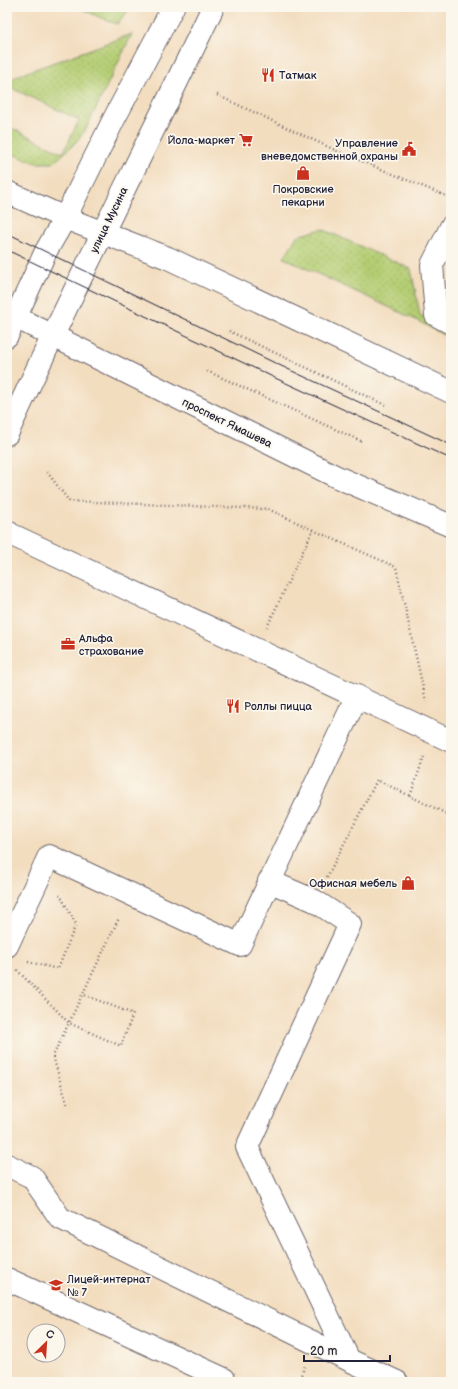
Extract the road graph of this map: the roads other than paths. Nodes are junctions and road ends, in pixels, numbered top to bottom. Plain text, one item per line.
1 (173, 7) edge
2 (213, 7) edge
3 (7, 192) edge
4 (65, 218) junction
5 (451, 227) edge
6 (103, 233) junction
7 (10, 322) edge
8 (451, 322) edge
9 (53, 336) junction
10 (451, 392) edge
11 (7, 434) edge
12 (451, 526) edge
13 (7, 531) edge
14 (357, 696) junction
15 (442, 736) edge
16 (269, 880) junction
17 (14, 957) edge
18 (7, 1165) edge
19 (7, 1279) edge
20 (349, 1360) junction
21 (225, 1382) edge
22 (398, 1382) edge

1 - 4 main road
2 - 6 main road, улица Мусина
3 - 4 main road
4 - 6 main road
4 - 7 main road
5 - 8 main road
6 - 9 main road, улица Мусина
6 - 10 main road
7 - 9 main road, проспект Ямашева
9 - 11 main road, улица Мусина
9 - 12 main road, проспект Ямашева
13 - 14 main road
14 - 15 main road
14 - 16 main road
16 - 17 main road
16 - 20 main road
18 - 20 main road
19 - 21 main road
20 - 22 main road

